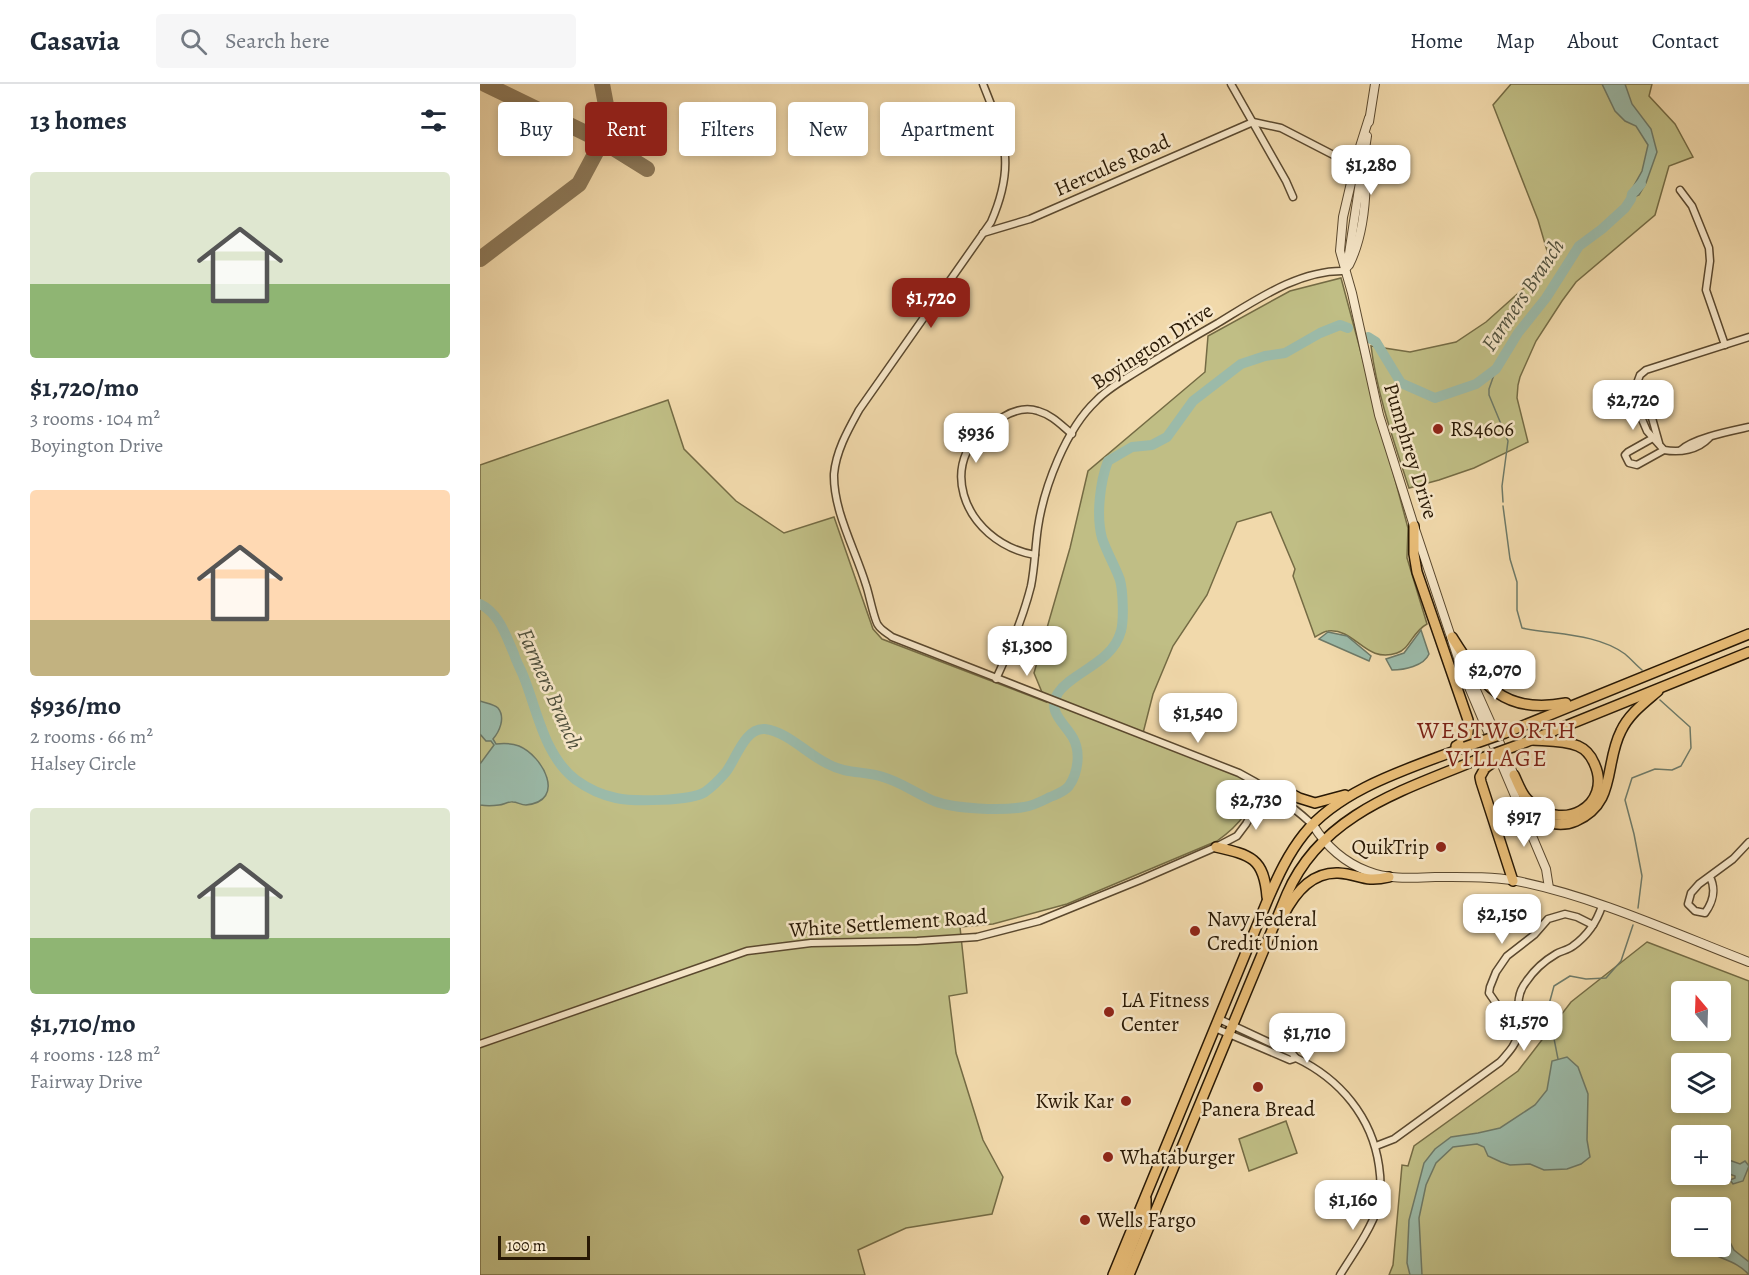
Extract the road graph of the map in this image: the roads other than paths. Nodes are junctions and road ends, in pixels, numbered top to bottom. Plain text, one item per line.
1 (983, 84) edge
2 (1231, 84) edge
3 (1375, 84) edge
4 (1369, 118) junction
5 (1253, 122) junction
6 (1347, 162) dead end
7 (1680, 190) dead end
8 (1293, 196) dead end
9 (983, 233) junction
10 (1346, 271) junction
11 (1749, 337) edge
12 (1725, 345) junction
13 (1640, 402) junction
14 (1749, 428) edge
15 (1072, 434) junction
16 (1653, 438) junction
17 (1659, 443) junction
18 (1664, 450) junction
19 (1414, 526) junction
20 (1035, 555) junction
21 (1749, 634) edge
22 (1452, 637) junction
23 (1749, 652) edge
24 (1693, 658) junction
25 (1699, 672) junction
26 (996, 679) junction
27 (1665, 685) junction
28 (1586, 700) junction
29 (1525, 742) junction
30 (1428, 761) junction
31 (1514, 775) joint
32 (1386, 779) junction
33 (1267, 787) junction
34 (1368, 787) junction
35 (1392, 794) junction
36 (1519, 803) junction
37 (1313, 825) junction
38 (1323, 841) junction
39 (1749, 842) edge
40 (1216, 847) junction
41 (1389, 877) junction
42 (1710, 877) junction
43 (1513, 880) junction
44 (1549, 888) junction
45 (1268, 899) junction
46 (1602, 906) junction
47 (1593, 925) junction
48 (1265, 946) junction
49 (1749, 962) edge
50 (1518, 1013) junction
51 (1217, 1024) junction
52 (1230, 1030) junction
53 (480, 1044) edge
54 (1180, 1111) junction
55 (1376, 1146) junction
56 (1167, 1183) junction
57 (1145, 1196) junction
58 (1113, 1275) edge
59 (1120, 1275) edge
60 (1129, 1275) edge
61 (1340, 1275) edge

1 - 9 street
2 - 5 street
3 - 4 street
4 - 10 street
4 - 10 street
5 - 6 street
5 - 8 street
5 - 9 street, Hercules Road
7 - 12 street
9 - 26 street
10 - 15 street, Boyington Drive
10 - 19 street, Pumphrey Drive
11 - 12 street
12 - 13 street
13 - 16 street
13 - 17 street
14 - 18 street
15 - 20 street, Boyington Drive
15 - 20 street
16 - 17 street
16 - 18 street
17 - 18 street
19 - 22 street, Pumphrey Drive
19 - 30 main road
20 - 26 street, Boyington Drive
21 - 24 main road
22 - 28 main road
22 - 31 street
22 - 36 street
23 - 25 main road
24 - 25 main road
24 - 28 main road
25 - 27 main road
26 - 33 street
27 - 29 main road
27 - 36 main road
28 - 30 main road, bridge
29 - 31 main road
29 - 35 main road, bridge
29 - 43 main road, bridge
30 - 32 main road
32 - 34 main road
32 - 35 main road
33 - 34 main road
33 - 37 street
33 - 40 street, White Settlement Road
34 - 37 main road
35 - 38 main road
36 - 44 street
37 - 38 street
37 - 45 main road
38 - 41 street
38 - 48 main road
39 - 42 street
40 - 45 main road
40 - 53 street, White Settlement Road
41 - 43 street
41 - 48 main road
42 - 42 street
43 - 44 street
44 - 46 street
45 - 51 main road
46 - 47 street
46 - 49 street
47 - 50 street
47 - 50 street
48 - 52 main road
50 - 55 street
51 - 52 street
51 - 54 main road
52 - 55 street
52 - 56 main road
54 - 56 main road
54 - 57 main road
55 - 61 street
56 - 60 main road
57 - 58 main road
57 - 59 main road

